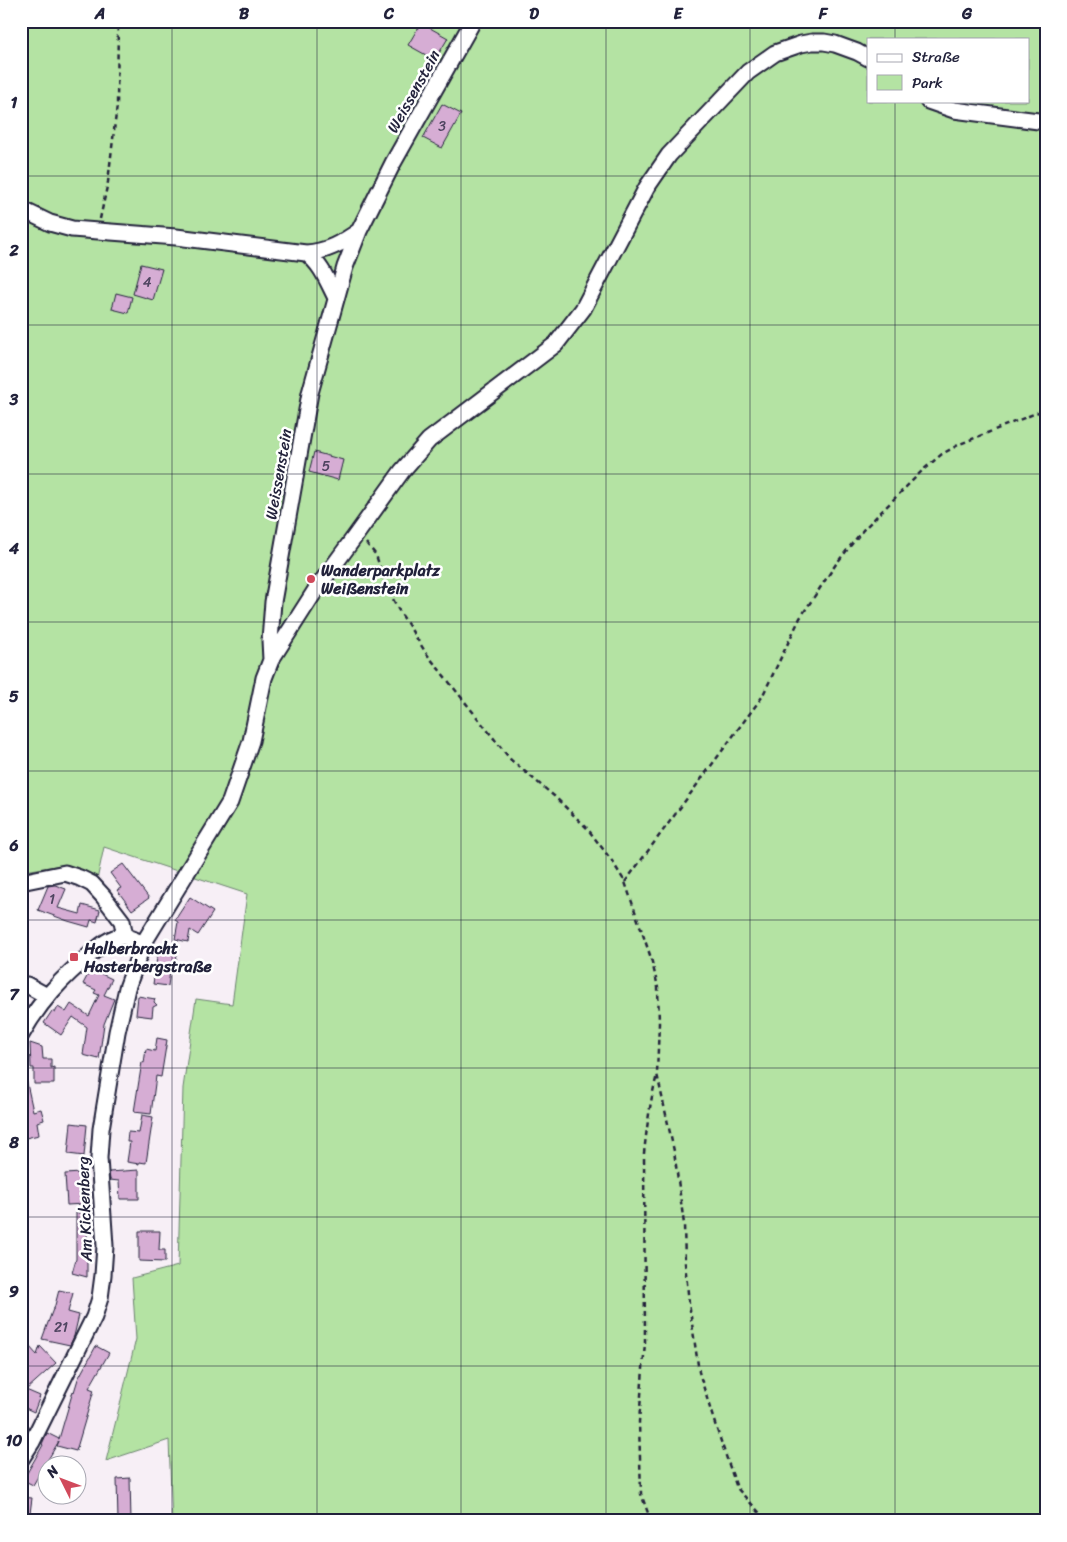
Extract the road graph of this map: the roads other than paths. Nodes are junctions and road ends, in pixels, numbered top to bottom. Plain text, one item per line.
1 (473, 21) edge
2 (867, 57) edge
3 (931, 102) edge
4 (1046, 122) edge
5 (21, 209) edge
6 (359, 232) junction
7 (306, 254) junction
8 (336, 296) junction
9 (272, 660) junction
10 (21, 882) edge
11 (124, 936) junction
12 (143, 944) junction
13 (21, 985) edge
14 (47, 996) junction
15 (21, 1035) edge
16 (21, 1460) edge

1 - 6 street, Weissenstein
2 - 9 street
3 - 4 street
5 - 7 street
6 - 7 street
6 - 8 street, Weissenstein
7 - 8 street
8 - 9 street, Weissenstein
9 - 12 street, Am Kickenberg
10 - 11 street
11 - 12 street
11 - 14 street
12 - 16 street, Am Kickenberg
13 - 14 street
14 - 15 street

